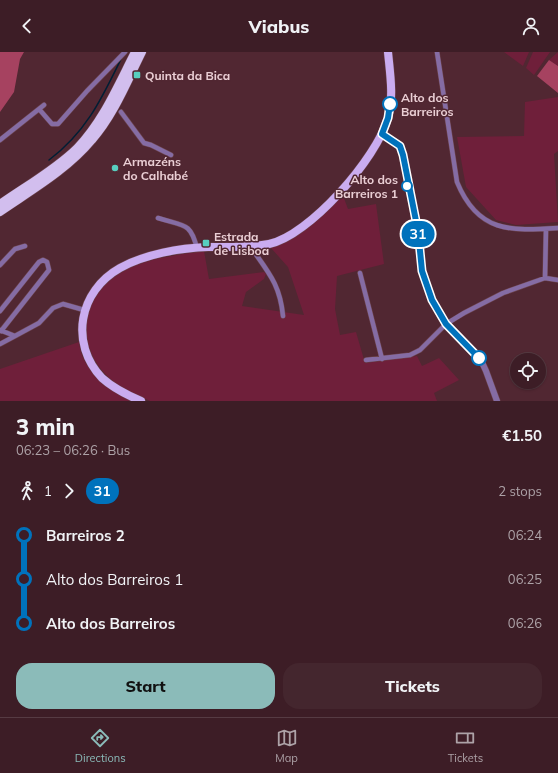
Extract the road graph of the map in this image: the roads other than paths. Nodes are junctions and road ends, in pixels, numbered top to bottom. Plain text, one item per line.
1 (125, 52) edge
2 (135, 52) edge
3 (142, 52) edge
4 (388, 52) edge
5 (437, 52) edge
6 (44, 105) dead end
7 (39, 109) junction
8 (121, 112) dead end
9 (382, 134) junction
10 (0, 140) edge
11 (171, 155) dead end
12 (0, 204) edge
13 (0, 212) edge
14 (158, 218) dead end
15 (558, 228) edge
16 (546, 229) junction
17 (25, 246) dead end
18 (250, 246) junction
19 (197, 249) junction
20 (0, 265) edge
21 (360, 273) dead end
22 (545, 278) junction
23 (558, 280) edge
24 (84, 310) junction
25 (0, 311) edge
26 (283, 316) dead end
27 (446, 324) junction
28 (0, 330) edge
29 (15, 336) junction
30 (0, 344) edge
31 (382, 358) junction
32 (366, 360) dead end
33 (141, 401) edge
34 (497, 401) edge

1 - 7 street
2 - 12 highway
3 - 13 highway
4 - 9 main road
5 - 16 street
6 - 7 street
7 - 10 street
8 - 11 street
9 - 18 main road
9 - 27 street
14 - 19 street
15 - 16 street
16 - 22 street
17 - 20 street
18 - 19 main road
18 - 26 street
19 - 24 main road
21 - 31 street
22 - 23 street
22 - 27 street
24 - 29 street
24 - 33 main road
25 - 28 street
27 - 31 street
27 - 34 street
28 - 29 street
29 - 30 street
31 - 32 street

